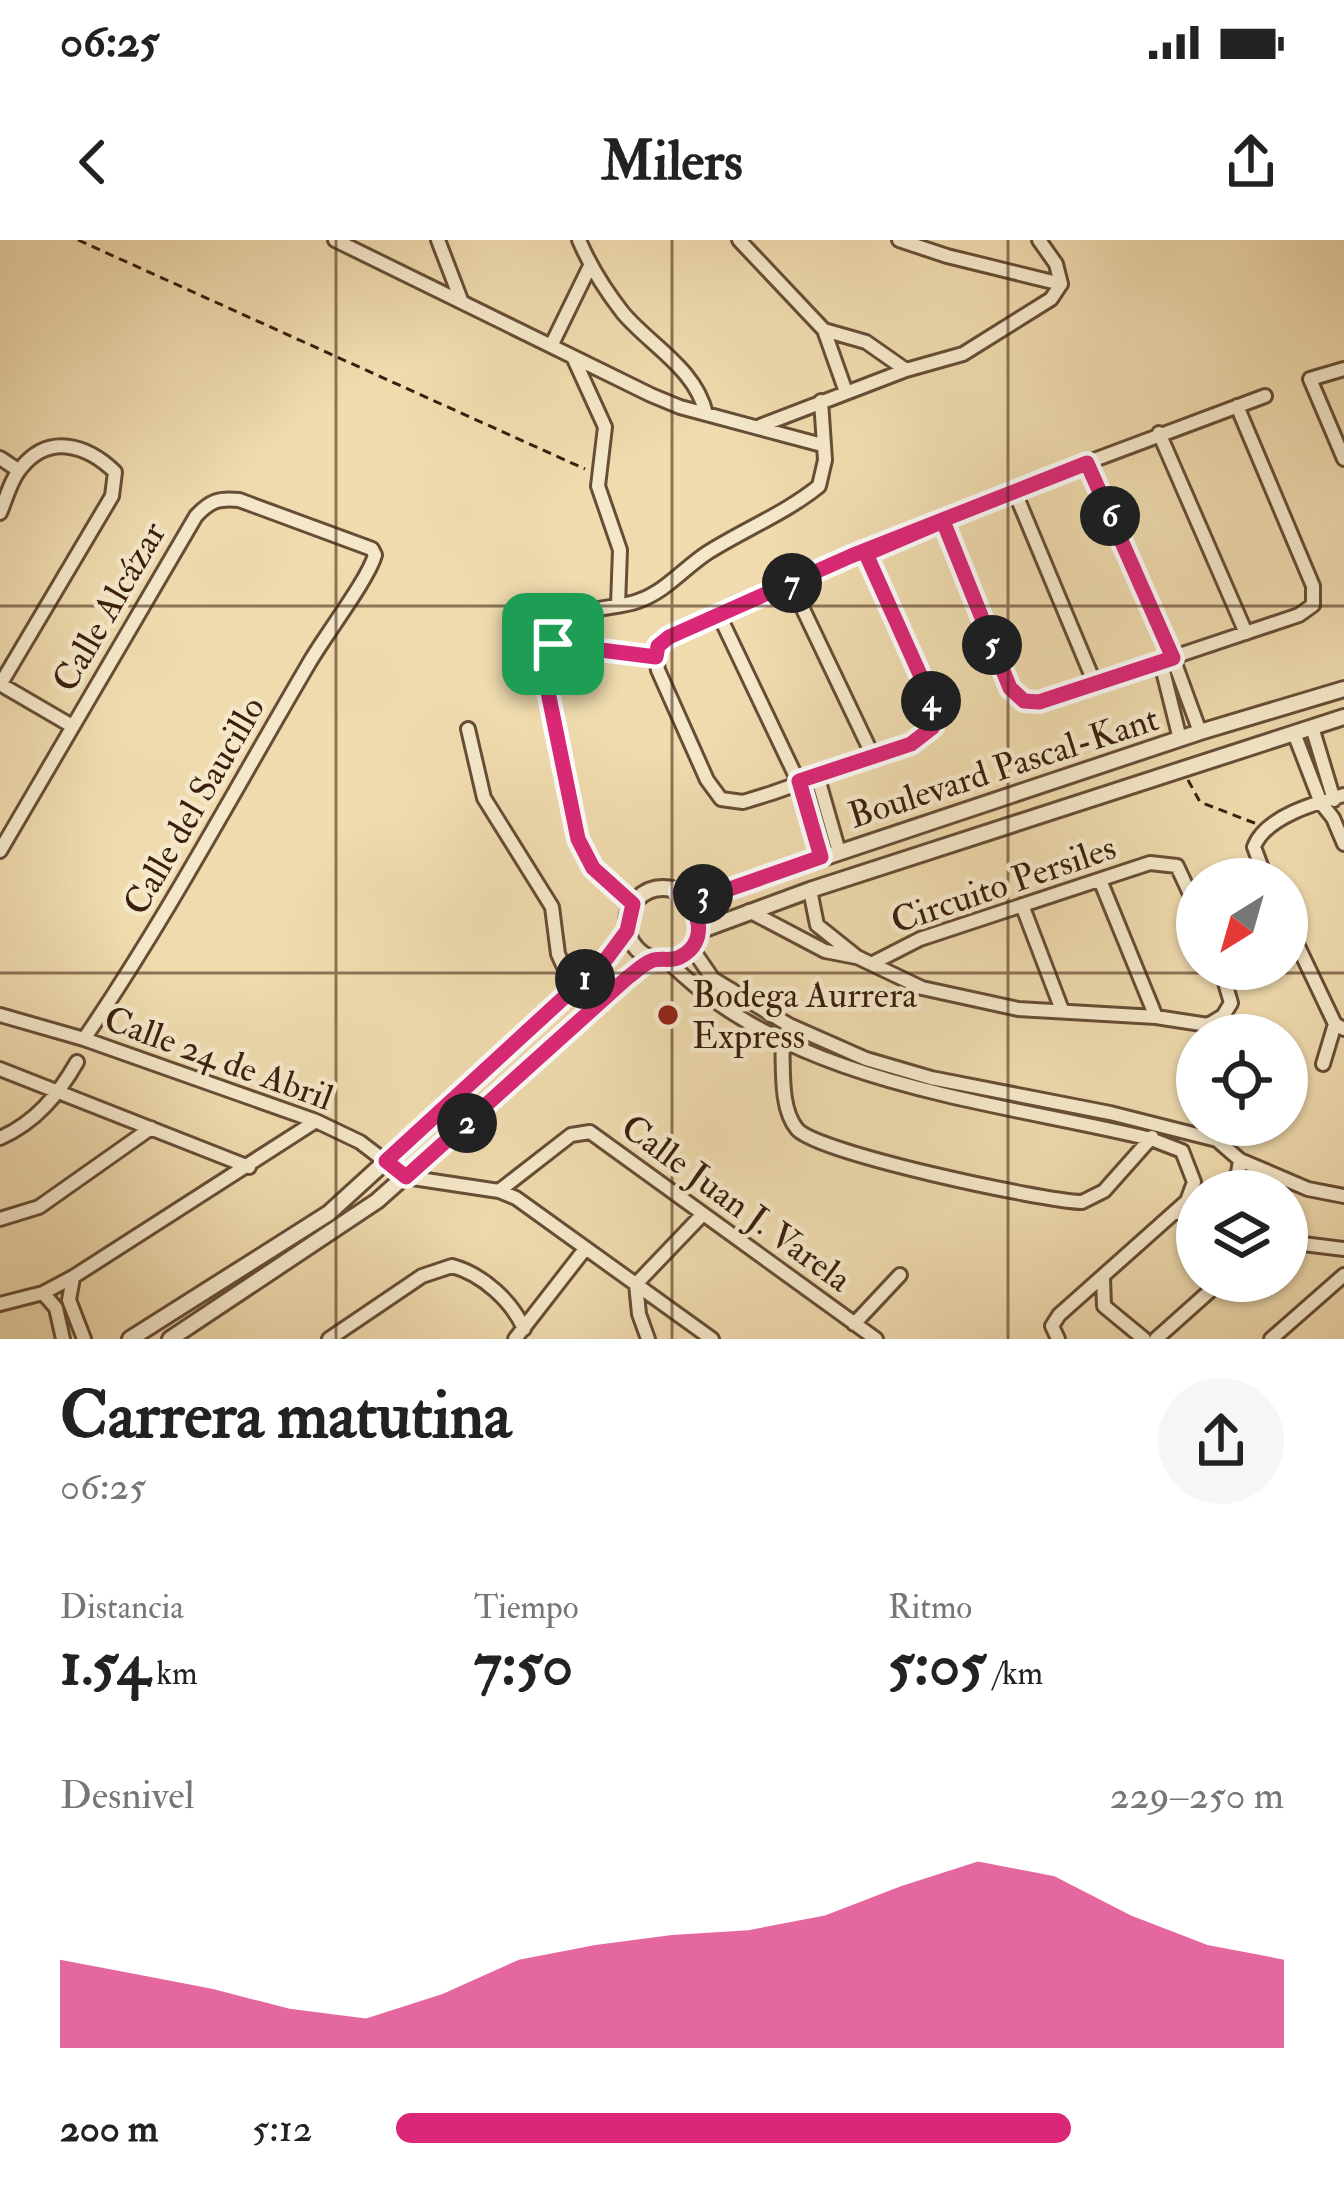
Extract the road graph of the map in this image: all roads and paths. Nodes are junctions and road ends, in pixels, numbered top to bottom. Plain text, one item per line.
1 (78, 240) edge
2 (335, 240) edge
3 (438, 240) edge
4 (578, 240) edge
5 (740, 240) edge
6 (899, 240) edge
7 (1039, 240) edge
8 (590, 266) junction
9 (1061, 284) junction
10 (462, 301) junction
11 (824, 330) junction
12 (551, 346) junction
13 (574, 358) junction
14 (1344, 369) edge
15 (907, 370) junction
16 (846, 392) junction
17 (1265, 396) dead end
18 (821, 400) junction
19 (1237, 406) junction
20 (706, 414) junction
21 (760, 426) junction
22 (1159, 434) junction
23 (822, 445) junction
24 (0, 458) edge
25 (1344, 459) edge
26 (1087, 463) junction
27 (18, 470) junction
28 (598, 475) junction
29 (1015, 490) junction
30 (0, 513) edge
31 (196, 516) joint
32 (943, 521) junction
33 (866, 554) junction
34 (791, 584) junction
35 (618, 604) junction
36 (720, 617) junction
37 (1246, 633) junction
38 (553, 644) junction
39 (656, 657) junction
40 (1166, 660) junction
41 (0, 684) edge
42 (1095, 684) junction
43 (1344, 688) edge
44 (1344, 717) edge
45 (72, 726) junction
46 (1312, 727) junction
47 (468, 729) dead end
48 (1200, 732) junction
49 (1294, 733) junction
50 (1180, 739) junction
51 (873, 756) junction
52 (1183, 767) junction
53 (817, 775) junction
54 (799, 781) junction
55 (1333, 799) edge
56 (1268, 826) junction
57 (912, 830) junction
58 (1344, 844) edge
59 (0, 851) edge
60 (839, 852) junction
61 (920, 854) junction
62 (821, 857) junction
63 (1258, 858) edge
64 (1176, 866) edge
65 (1100, 880) junction
66 (810, 890) junction
67 (680, 892) junction
68 (633, 904) junction
69 (1022, 905) junction
70 (749, 911) junction
71 (627, 931) junction
72 (699, 931) junction
73 (691, 947) junction
74 (857, 957) junction
75 (660, 960) junction
76 (873, 963) junction
77 (1308, 964) edge
78 (574, 989) junction
79 (1227, 990) edge
80 (1062, 1010) junction
81 (0, 1015) edge
82 (1156, 1017) junction
83 (1340, 1027) edge
84 (84, 1039) junction
85 (782, 1039) junction
86 (77, 1062) dead end
87 (1323, 1064) dead end
88 (0, 1069) edge
89 (61, 1091) junction
90 (316, 1121) junction
91 (151, 1128) junction
92 (1155, 1132) junction
93 (0, 1138) edge
94 (1240, 1160) junction
95 (386, 1161) junction
96 (250, 1167) junction
97 (1189, 1170) edge
98 (1238, 1170) edge
99 (406, 1177) junction
100 (499, 1191) junction
101 (1344, 1196) edge
102 (1176, 1213) edge
103 (703, 1214) junction
104 (0, 1220) edge
105 (1308, 1245) edge
106 (584, 1249) junction
107 (1344, 1250) edge
108 (901, 1275) dead end
109 (1344, 1275) edge
110 (74, 1276) junction
111 (1103, 1278) junction
112 (636, 1284) junction
113 (43, 1293) junction
114 (1197, 1302) edge
115 (0, 1304) edge
116 (163, 1320) junction
117 (854, 1324) junction
118 (519, 1334) edge
119 (136, 1338) edge
120 (64, 1339) edge
121 (83, 1339) edge
122 (171, 1339) edge
123 (329, 1339) edge
124 (648, 1339) edge
125 (712, 1339) edge
126 (876, 1339) edge
127 (1058, 1339) edge
128 (1144, 1339) edge
129 (1156, 1339) edge
130 (1271, 1339) edge

1 - 28 path
2 - 10 street
3 - 10 street
4 - 8 street
5 - 11 street
6 - 9 street
7 - 9 street
8 - 12 street
8 - 20 street
9 - 15 street
10 - 12 street
11 - 15 street
11 - 16 street
12 - 13 street
13 - 20 street
13 - 28 street
14 - 25 street
15 - 16 street
16 - 18 street
17 - 19 street
18 - 21 street
18 - 23 street
19 - 22 street
19 - 37 street
20 - 21 street
21 - 23 street
22 - 26 street
22 - 37 street
23 - 35 street
24 - 27 street
26 - 29 street
26 - 40 street
27 - 30 street
27 - 41 street
28 - 35 street
29 - 32 street
29 - 42 street
31 - 45 street, Calle Alcázar
31 - 84 street, Calle del Saucillo
32 - 33 street
32 - 42 street
33 - 34 street
33 - 51 street
34 - 36 street
34 - 51 street
35 - 38 street
36 - 39 street
36 - 54 street
37 - 40 street
38 - 39 street
38 - 68 street
39 - 54 street
40 - 42 street
40 - 48 street
40 - 50 street
41 - 45 street
43 - 48 street, Boulevard Pascal-Kant
44 - 46 street, Boulevard Pascal-Kant
45 - 59 street, Calle Alcázar
46 - 49 street, Boulevard Pascal-Kant
46 - 55 street
47 - 78 street
48 - 50 street, Boulevard Pascal-Kant
49 - 52 street, Boulevard Pascal-Kant
49 - 55 street
50 - 57 street, Boulevard Pascal-Kant
51 - 53 street
52 - 56 path
52 - 61 street, Boulevard Pascal-Kant
53 - 54 street
53 - 60 street
54 - 62 street
55 - 56 street
55 - 58 street
56 - 63 street
57 - 60 street, Boulevard Pascal-Kant
57 - 61 street
60 - 62 street, Boulevard Pascal-Kant
61 - 66 street, Boulevard Pascal-Kant
62 - 67 street, Boulevard Pascal-Kant
64 - 65 street, Circuito Persiles
65 - 69 street, Circuito Persiles
65 - 82 street
66 - 70 street, Boulevard Pascal-Kant
66 - 74 street, Circuito Persiles
67 - 68 street
67 - 72 street
68 - 71 street
69 - 76 street, Circuito Persiles
69 - 80 street
70 - 72 street, Boulevard Pascal-Kant
70 - 74 street, Circuito Persiles
71 - 75 street
71 - 78 street
72 - 73 street
73 - 75 street
73 - 92 street
74 - 76 street, Circuito Persiles
75 - 85 street
75 - 99 street
76 - 80 street, Circuito Persiles
77 - 83 street
78 - 95 street
79 - 82 street, Circuito Persiles
80 - 82 street, Circuito Persiles
81 - 84 street, Calle 24 de Abril
83 - 87 street
84 - 90 street, Calle 24 de Abril
85 - 92 street
85 - 92 street
86 - 89 street
88 - 89 street
89 - 91 street
89 - 93 street
90 - 95 street, Calle 24 de Abril
90 - 96 street
91 - 96 street
91 - 104 street
92 - 94 street
92 - 97 street
94 - 98 street
94 - 101 street
95 - 99 street, Calle 24 de Abril
95 - 116 street
96 - 110 street
99 - 100 street
99 - 122 street
100 - 103 street, Calle Juan J. Varela
100 - 106 street
102 - 111 street
103 - 112 street
103 - 117 street, Calle Juan J. Varela
105 - 107 street
106 - 112 street
106 - 118 street
108 - 117 street
109 - 130 street
110 - 113 street
110 - 121 street
111 - 127 street
111 - 128 street
112 - 124 street
112 - 125 street
113 - 115 street
113 - 120 street
114 - 129 street
116 - 119 street
116 - 122 street
117 - 126 street, Calle Juan J. Varela
118 - 123 street

